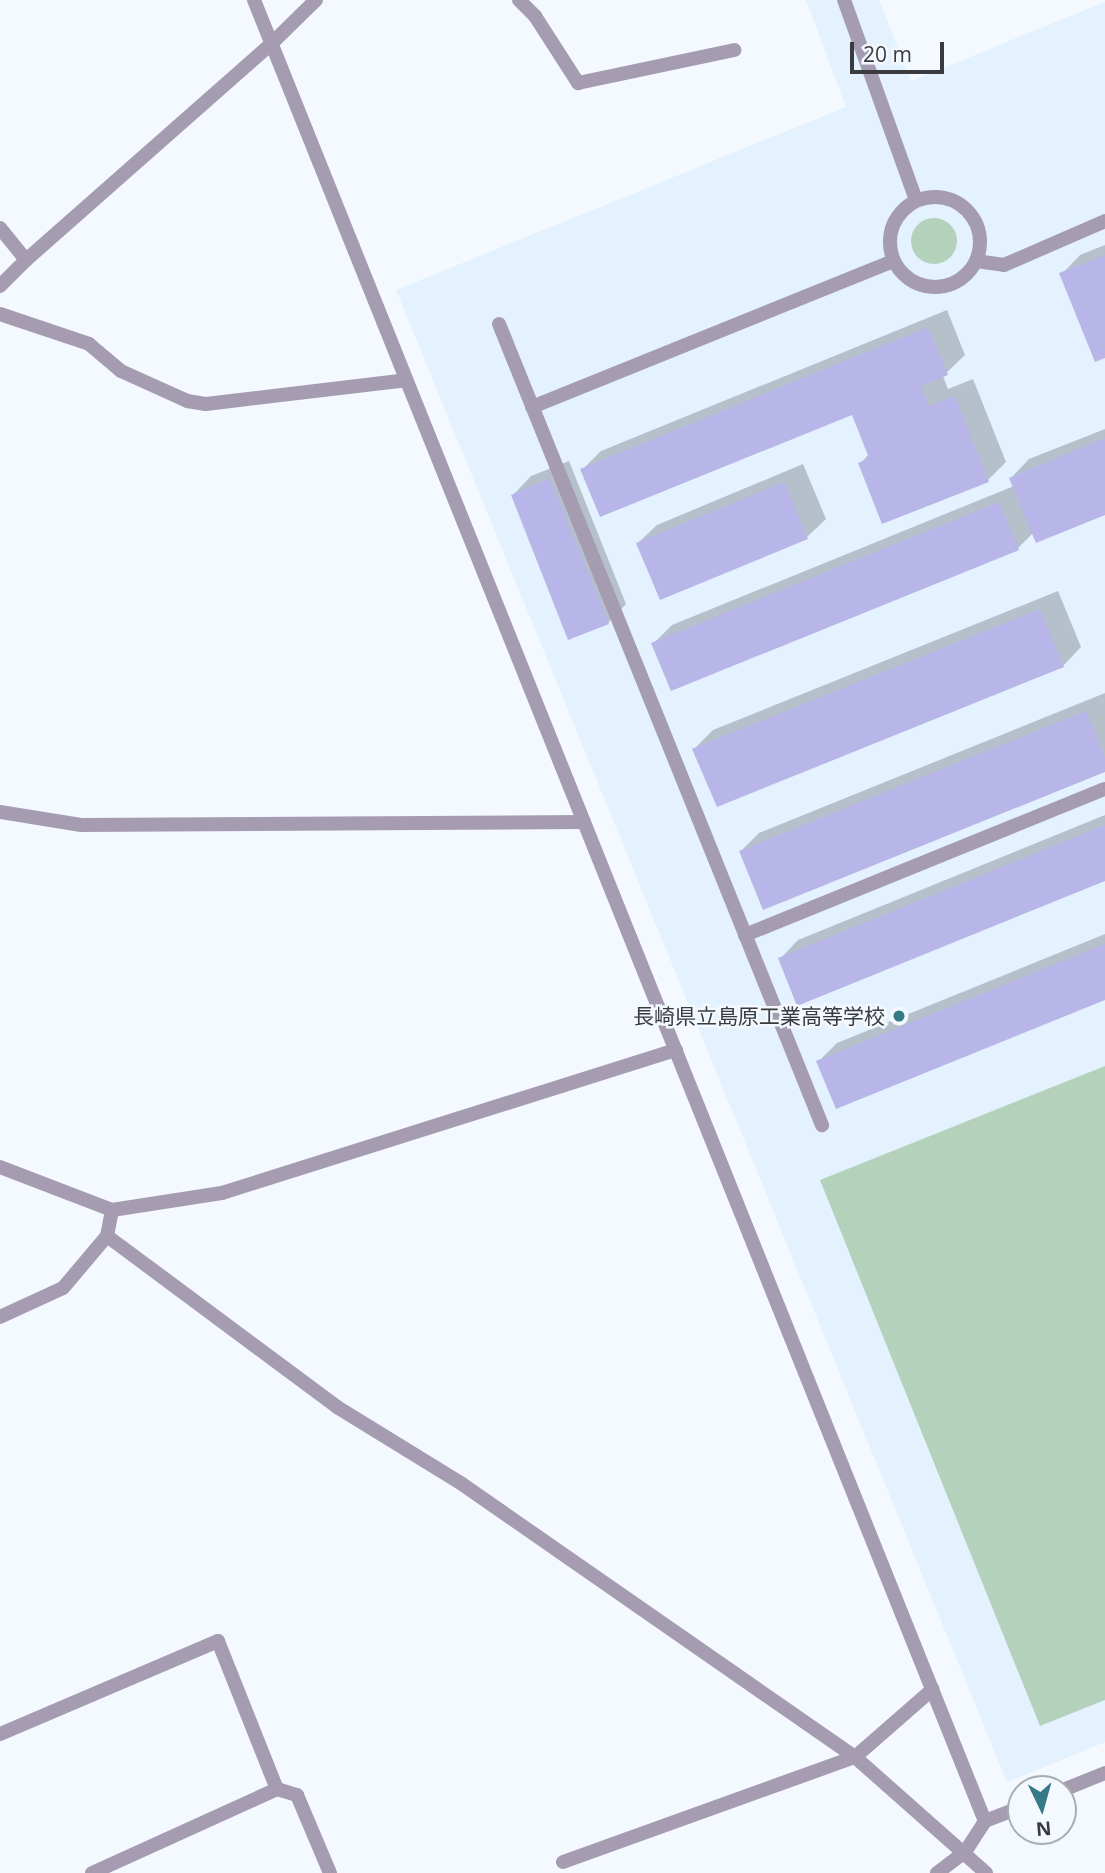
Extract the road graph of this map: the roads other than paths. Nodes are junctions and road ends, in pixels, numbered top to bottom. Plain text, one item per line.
1 (254, 0) edge
2 (316, 0) edge
3 (519, 0) edge
4 (844, 0) edge
5 (271, 44) junction
6 (735, 50) dead end
7 (916, 201) junction
8 (1105, 221) edge
9 (0, 228) edge
10 (26, 260) junction
11 (893, 261) junction
12 (976, 261) junction
13 (0, 286) edge
14 (0, 314) edge
15 (499, 324) dead end
16 (406, 380) junction
17 (532, 407) junction
18 (1105, 789) edge
19 (0, 812) edge
20 (584, 822) junction
21 (745, 935) junction
22 (676, 1050) junction
23 (822, 1125) dead end
24 (0, 1167) edge
25 (112, 1210) junction
26 (107, 1236) junction
27 (0, 1317) edge
28 (933, 1689) junction
29 (0, 1734) edge
30 (855, 1757) junction
31 (1105, 1773) edge
32 (1077, 1784) edge
33 (277, 1789) junction
34 (1007, 1812) edge
35 (985, 1821) junction
36 (965, 1852) junction
37 (563, 1862) dead end
38 (92, 1873) edge
39 (330, 1873) edge
40 (937, 1873) edge
41 (986, 1873) edge

1 - 5 street
2 - 5 street
3 - 6 street
4 - 7 street
5 - 10 street
5 - 16 street
7 - 11 street
7 - 12 street
8 - 12 street
9 - 10 street
10 - 13 street
11 - 12 street
11 - 17 street
14 - 16 street
15 - 17 street
16 - 20 street
17 - 21 street
18 - 21 street
19 - 20 street
20 - 22 street
21 - 23 street
22 - 25 street
22 - 28 street
24 - 25 street
25 - 26 street
26 - 27 street
26 - 30 street
28 - 30 street
28 - 35 street
29 - 33 street
30 - 36 street
30 - 37 street
31 - 32 street
33 - 38 street
33 - 39 street
34 - 35 street
35 - 36 street
36 - 40 street
36 - 41 street

